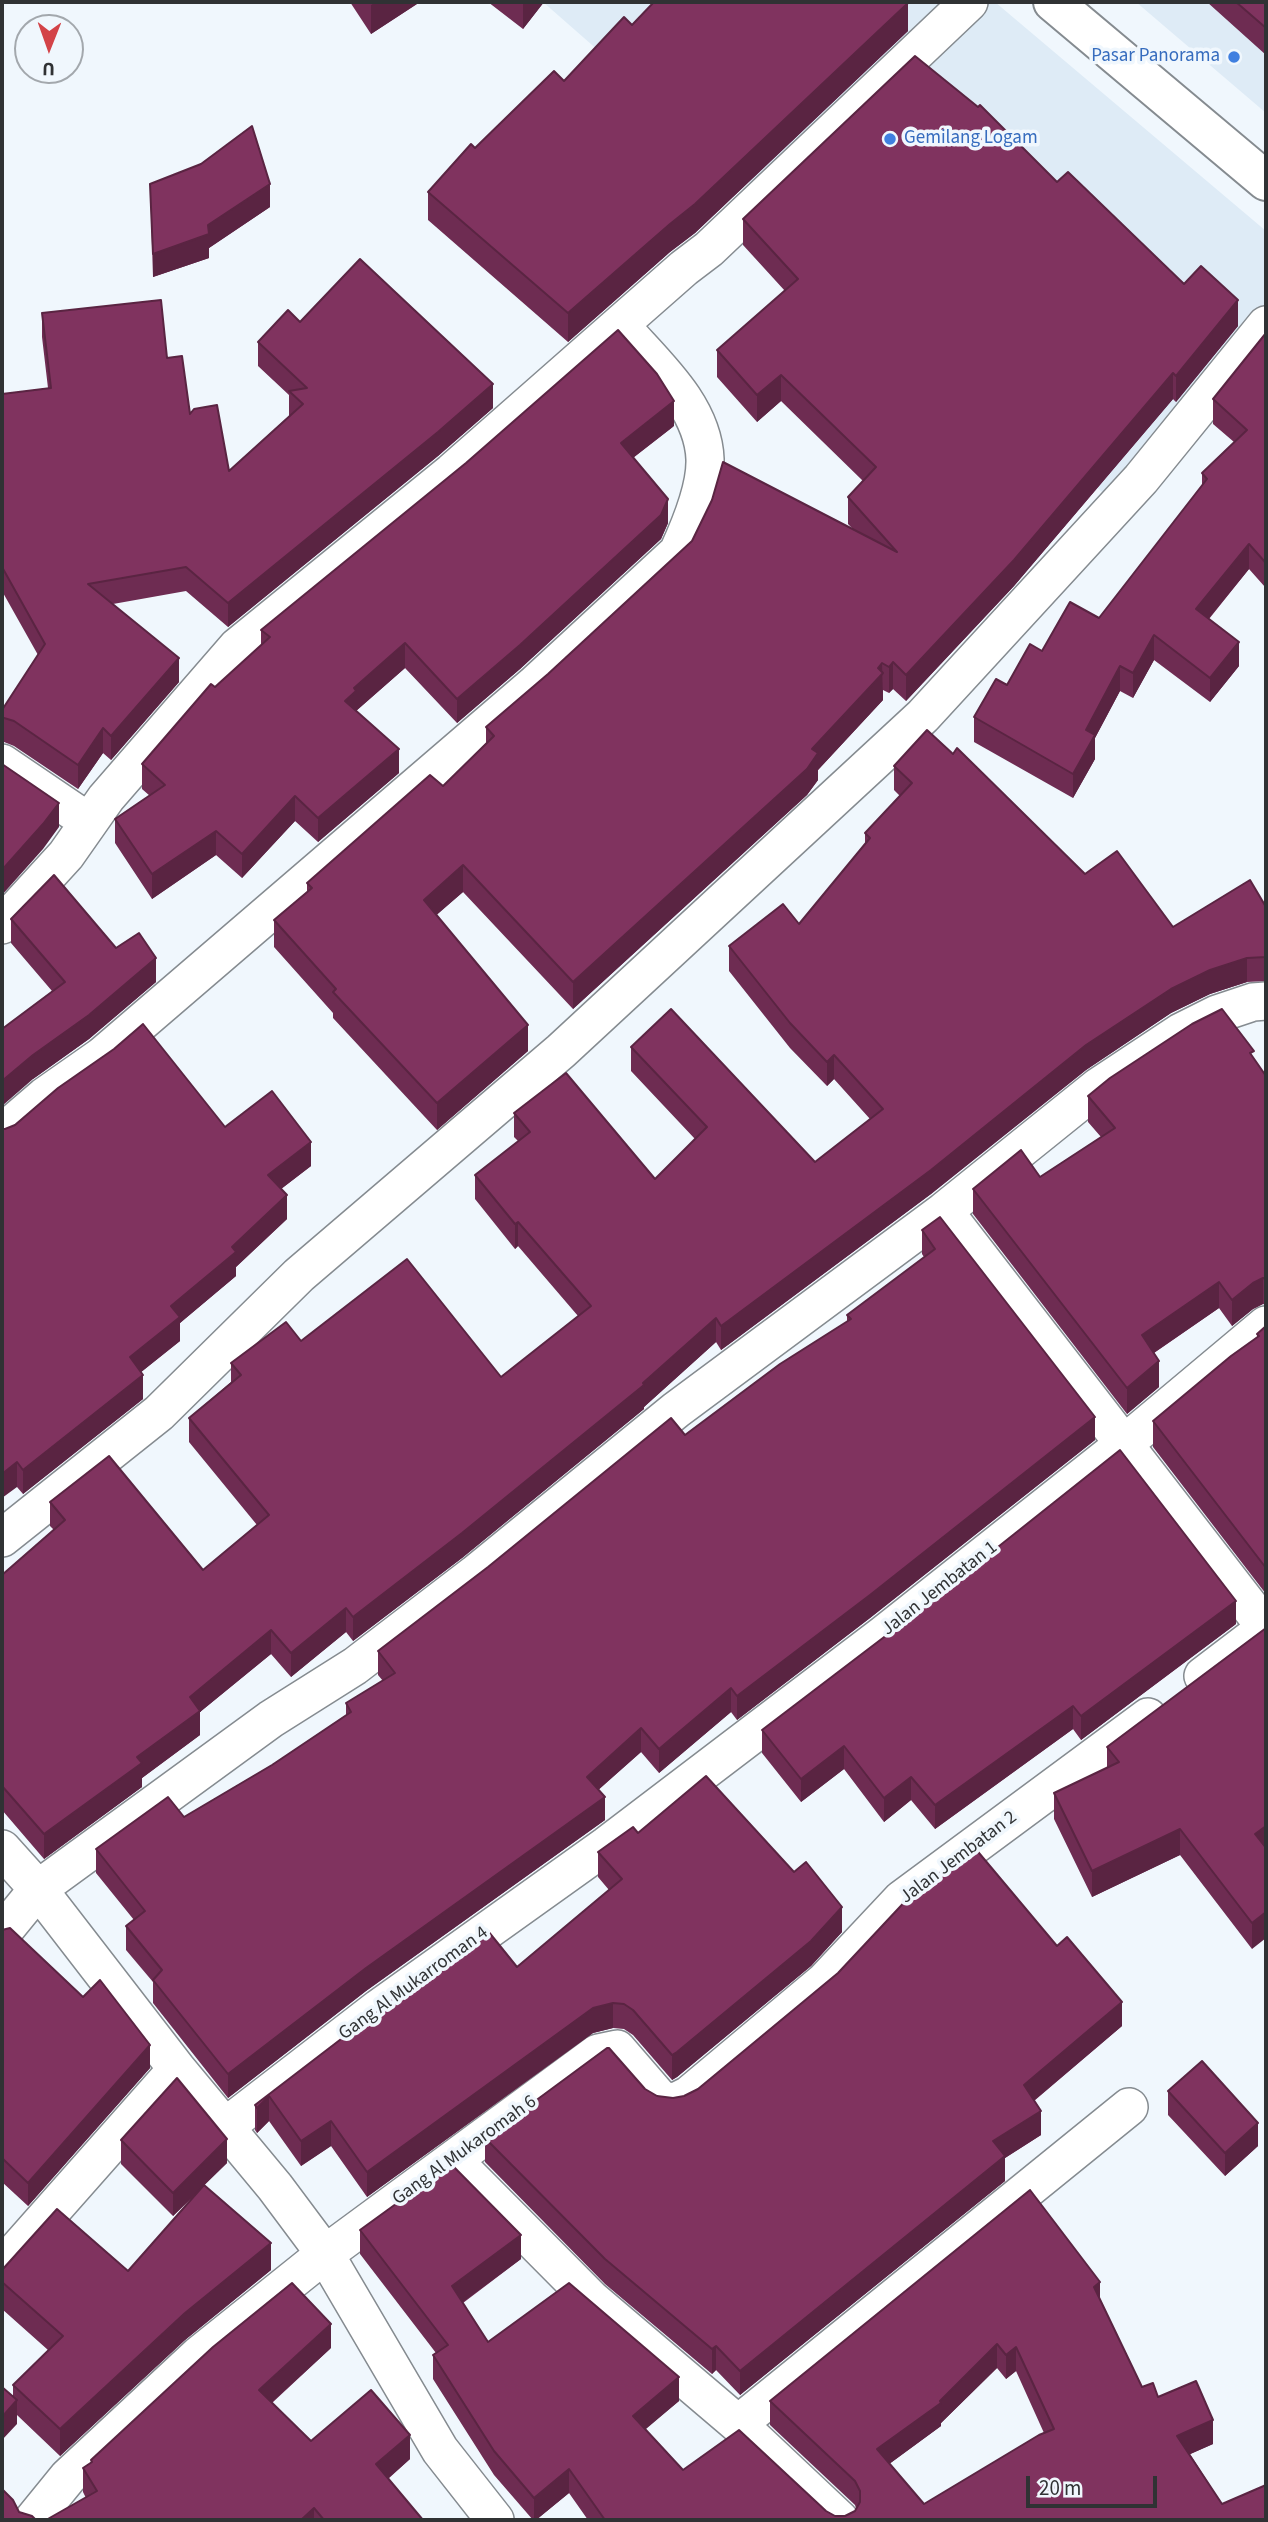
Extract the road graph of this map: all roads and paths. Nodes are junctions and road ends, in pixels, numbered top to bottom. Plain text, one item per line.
1 (969, 2) edge
2 (1053, 2) edge
3 (1266, 181) edge
4 (620, 325) junction
5 (1266, 325) edge
6 (2, 763) edge
7 (89, 822) junction
8 (2, 925) edge
9 (1262, 1008) edge
10 (2, 1133) edge
11 (944, 1211) junction
12 (1266, 1325) edge
13 (1124, 1444) junction
14 (2, 1538) edge
15 (1266, 1628) edge
16 (607, 1844) joint
17 (2, 1849) edge
18 (38, 1889) junction
19 (2, 1933) edge
20 (606, 2050) joint
21 (177, 2069) junction
22 (1129, 2107) dead end
23 (225, 2127) junction
24 (453, 2160) junction
25 (325, 2254) junction
26 (2, 2267) edge
27 (738, 2424) junction
28 (33, 2520) edge
29 (495, 2520) edge
30 (840, 2520) edge

1 - 4 street
2 - 3 main road
4 - 7 street
4 - 10 street
5 - 14 street
6 - 7 street
7 - 8 street
9 - 11 street
11 - 13 street
11 - 18 street
12 - 13 street, Jalan Jembatan 1
13 - 15 street
13 - 16 street, Jalan Jembatan 1
15 - 20 street, Jalan Jembatan 2
16 - 23 street, Gang Al Mukarroman 4
17 - 18 street
18 - 19 street
18 - 21 street
20 - 24 street, Gang Al Mukaromah 6
21 - 23 street
21 - 26 street
22 - 27 street
23 - 25 street
24 - 25 street, Gang Al Mukaromah 6
24 - 27 street
25 - 28 street, Gang Al Mukaromah 6
25 - 29 street
27 - 30 street

